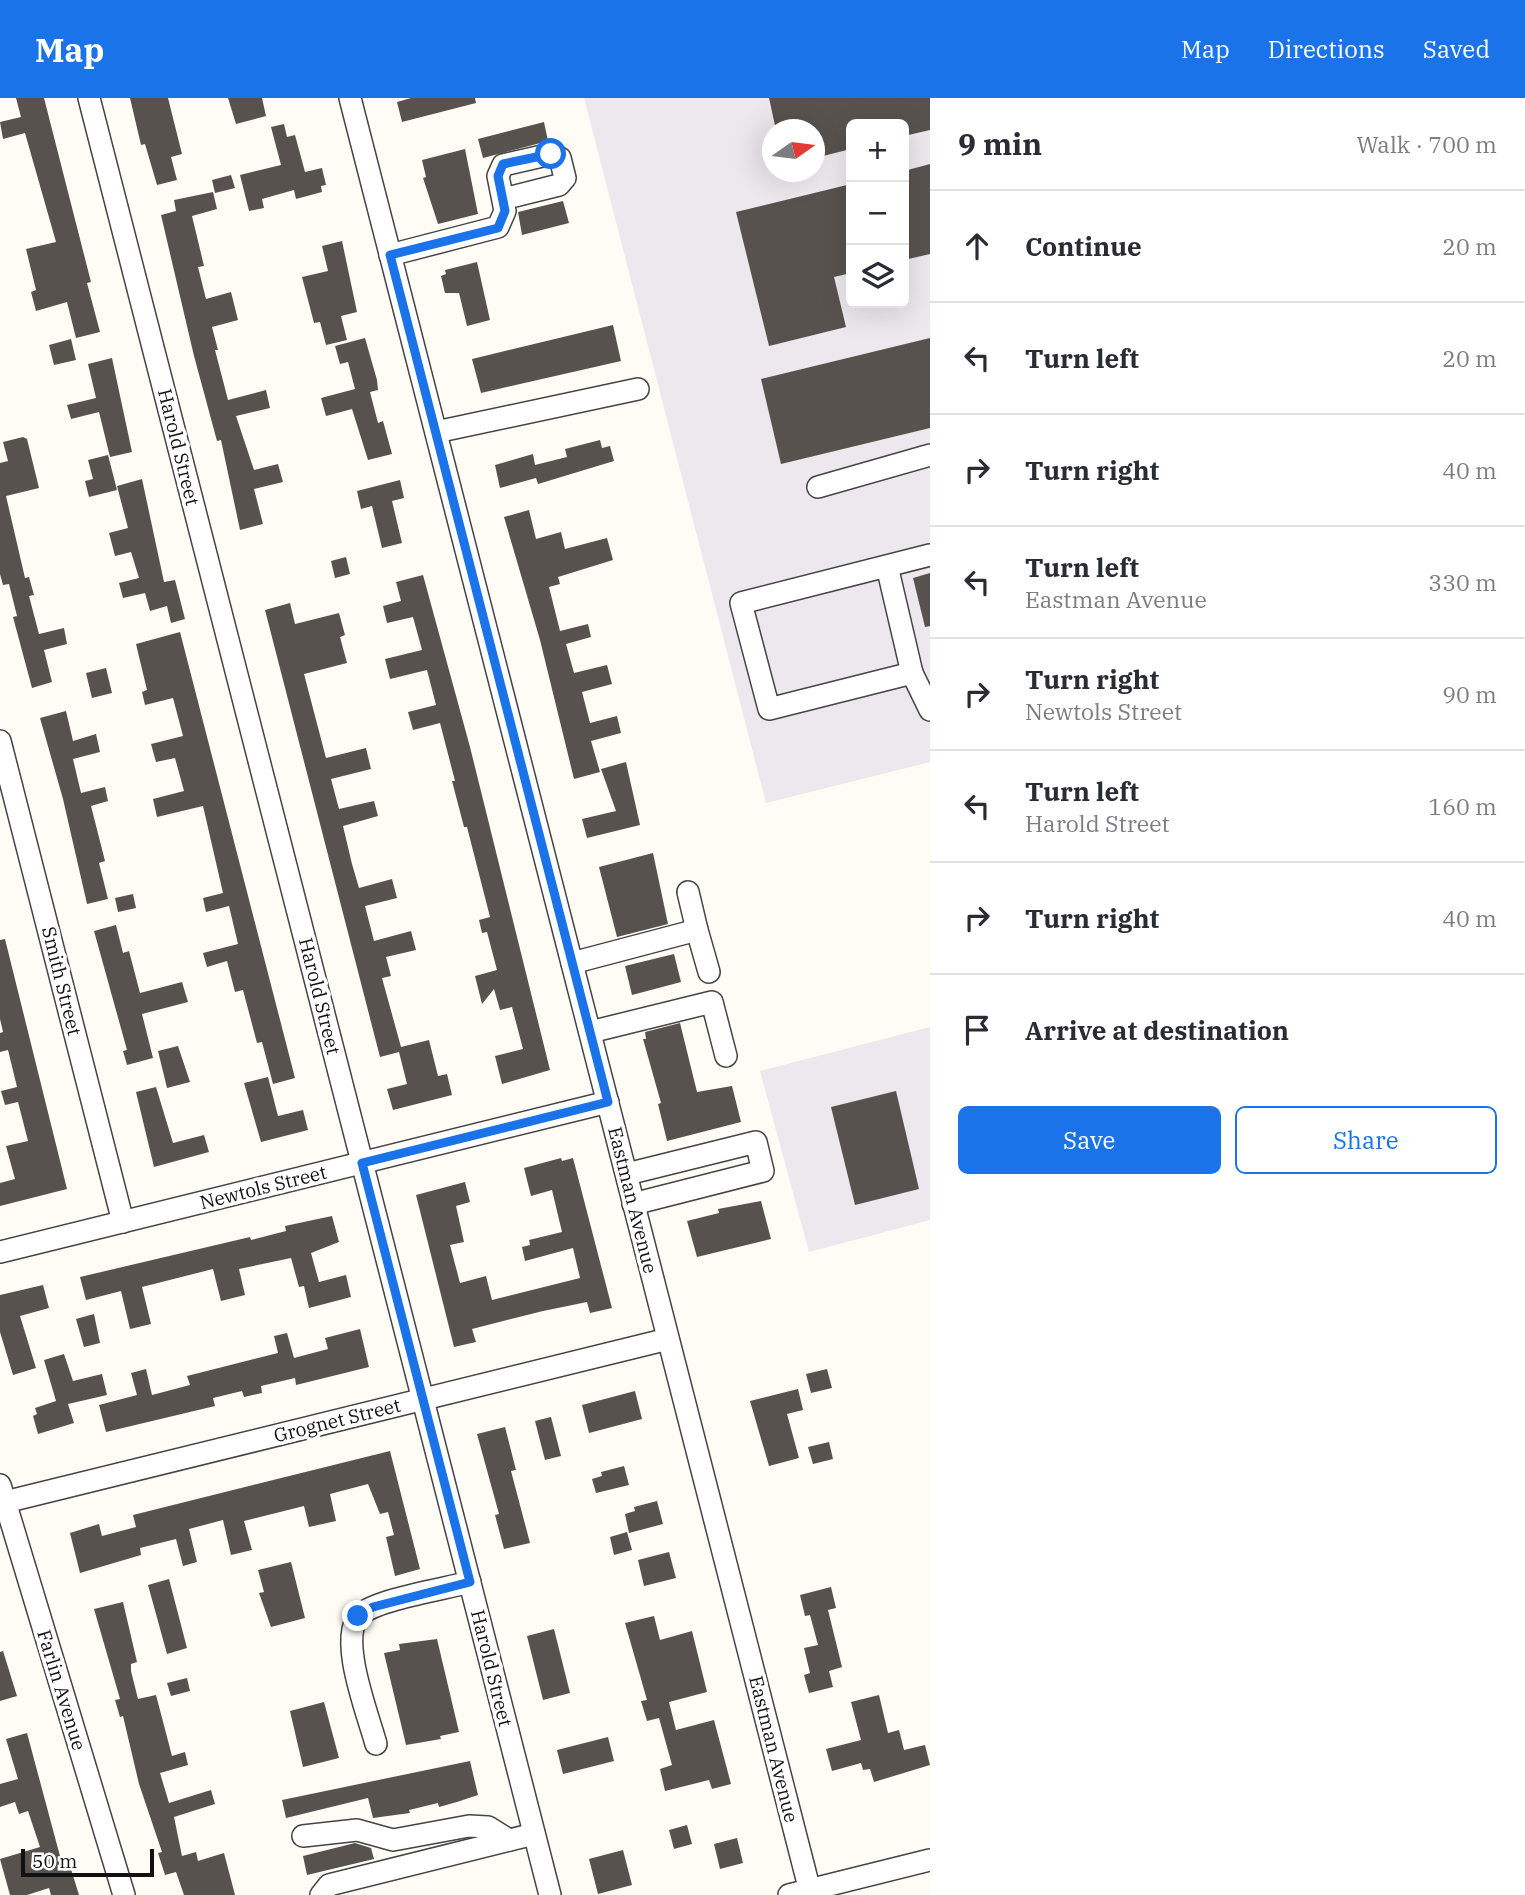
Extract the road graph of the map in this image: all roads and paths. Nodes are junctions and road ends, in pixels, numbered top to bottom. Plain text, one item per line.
1 (89, 98) edge
2 (350, 98) edge
3 (503, 199) dead end
4 (390, 255) junction
5 (638, 390) dead end
6 (436, 432) junction
7 (930, 454) edge
8 (818, 487) dead end
9 (930, 555) edge
10 (887, 566) junction
11 (912, 673) junction
12 (930, 710) edge
13 (0, 741) edge
14 (688, 892) dead end
15 (697, 930) junction
16 (572, 963) junction
17 (709, 971) dead end
18 (590, 1032) junction
19 (726, 1056) dead end
20 (608, 1102) junction
21 (362, 1163) junction
22 (667, 1165) junction
23 (627, 1174) junction
24 (674, 1193) junction
25 (633, 1203) junction
26 (123, 1222) junction
27 (0, 1252) edge
28 (668, 1339) junction
29 (423, 1399) junction
30 (3, 1493) edge
31 (470, 1582) junction
32 (376, 1744) dead end
33 (534, 1833) junction
34 (303, 1836) dead end
35 (509, 1840) junction
36 (930, 1860) edge
37 (810, 1893) edge
38 (124, 1895) edge
39 (321, 1895) edge
40 (550, 1895) edge
41 (789, 1895) edge

1 - 21 street, Harold Street
2 - 4 street, Eastman Avenue
3 - 4 street
4 - 6 street, Eastman Avenue
5 - 6 street
6 - 16 street, Eastman Avenue
7 - 8 street
9 - 10 street
10 - 11 street
10 - 11 street
11 - 12 street
13 - 26 street, Smith Street
14 - 15 street
15 - 16 street
15 - 17 street
16 - 18 street, Eastman Avenue
18 - 19 street
18 - 20 street, Eastman Avenue
20 - 21 street, Newtols Street
20 - 23 street, Eastman Avenue
21 - 26 street, Newtols Street
21 - 29 street, Harold Street
22 - 23 street
22 - 24 street
22 - 24 street
23 - 25 street, Eastman Avenue
24 - 25 street
25 - 28 street, Eastman Avenue
26 - 27 street, Newtols Street
28 - 29 street, Grognet Street
28 - 37 street, Eastman Avenue
29 - 30 street, Grognet Street
29 - 31 street, Harold Street
30 - 38 street, Farlin Avenue
31 - 32 street
31 - 33 street, Harold Street
33 - 35 street
33 - 40 street, Harold Street
34 - 35 street
35 - 39 street
36 - 37 street
37 - 41 street

